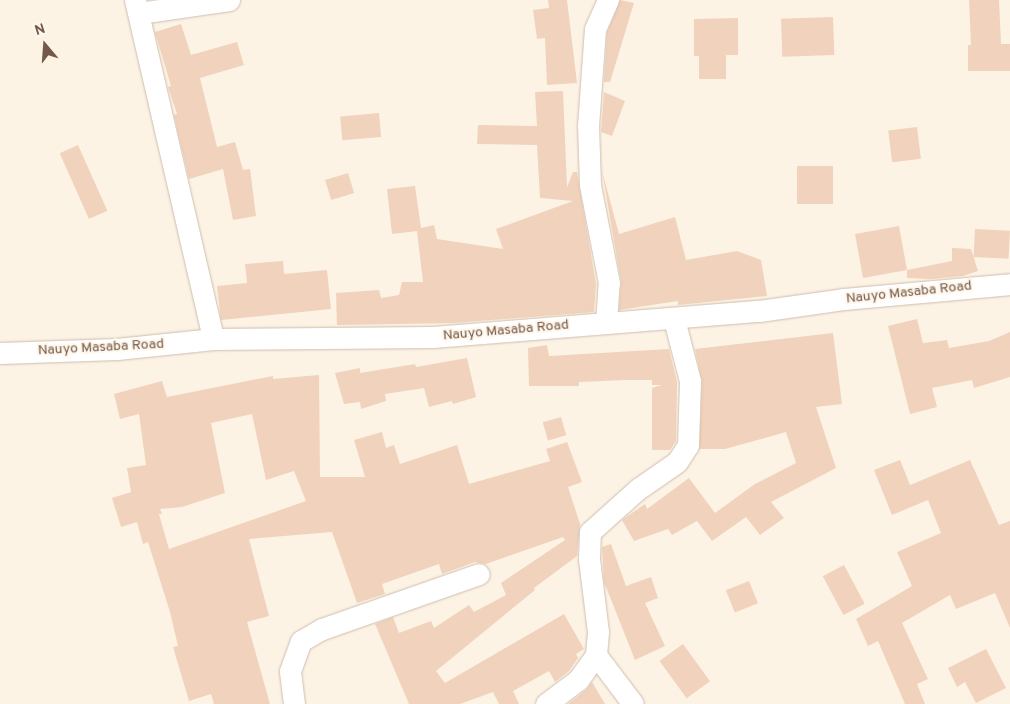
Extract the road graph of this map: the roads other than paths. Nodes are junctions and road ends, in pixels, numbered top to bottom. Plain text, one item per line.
1 (229, 0) edge
2 (608, 0) edge
3 (137, 7) edge
4 (1010, 284) edge
5 (674, 319) junction
6 (606, 322) junction
7 (213, 339) junction
8 (0, 353) edge
9 (479, 574) dead end
10 (596, 655) junction
11 (294, 704) edge
12 (546, 704) edge
13 (633, 704) edge

1 - 3 street
2 - 6 street
3 - 7 street
4 - 5 street, Nauyo Masaba Road
5 - 6 street, Nauyo Masaba Road
5 - 10 street
6 - 7 street, Nauyo Masaba Road
7 - 8 street, Nauyo Masaba Road
9 - 11 street
10 - 12 street
10 - 13 street

